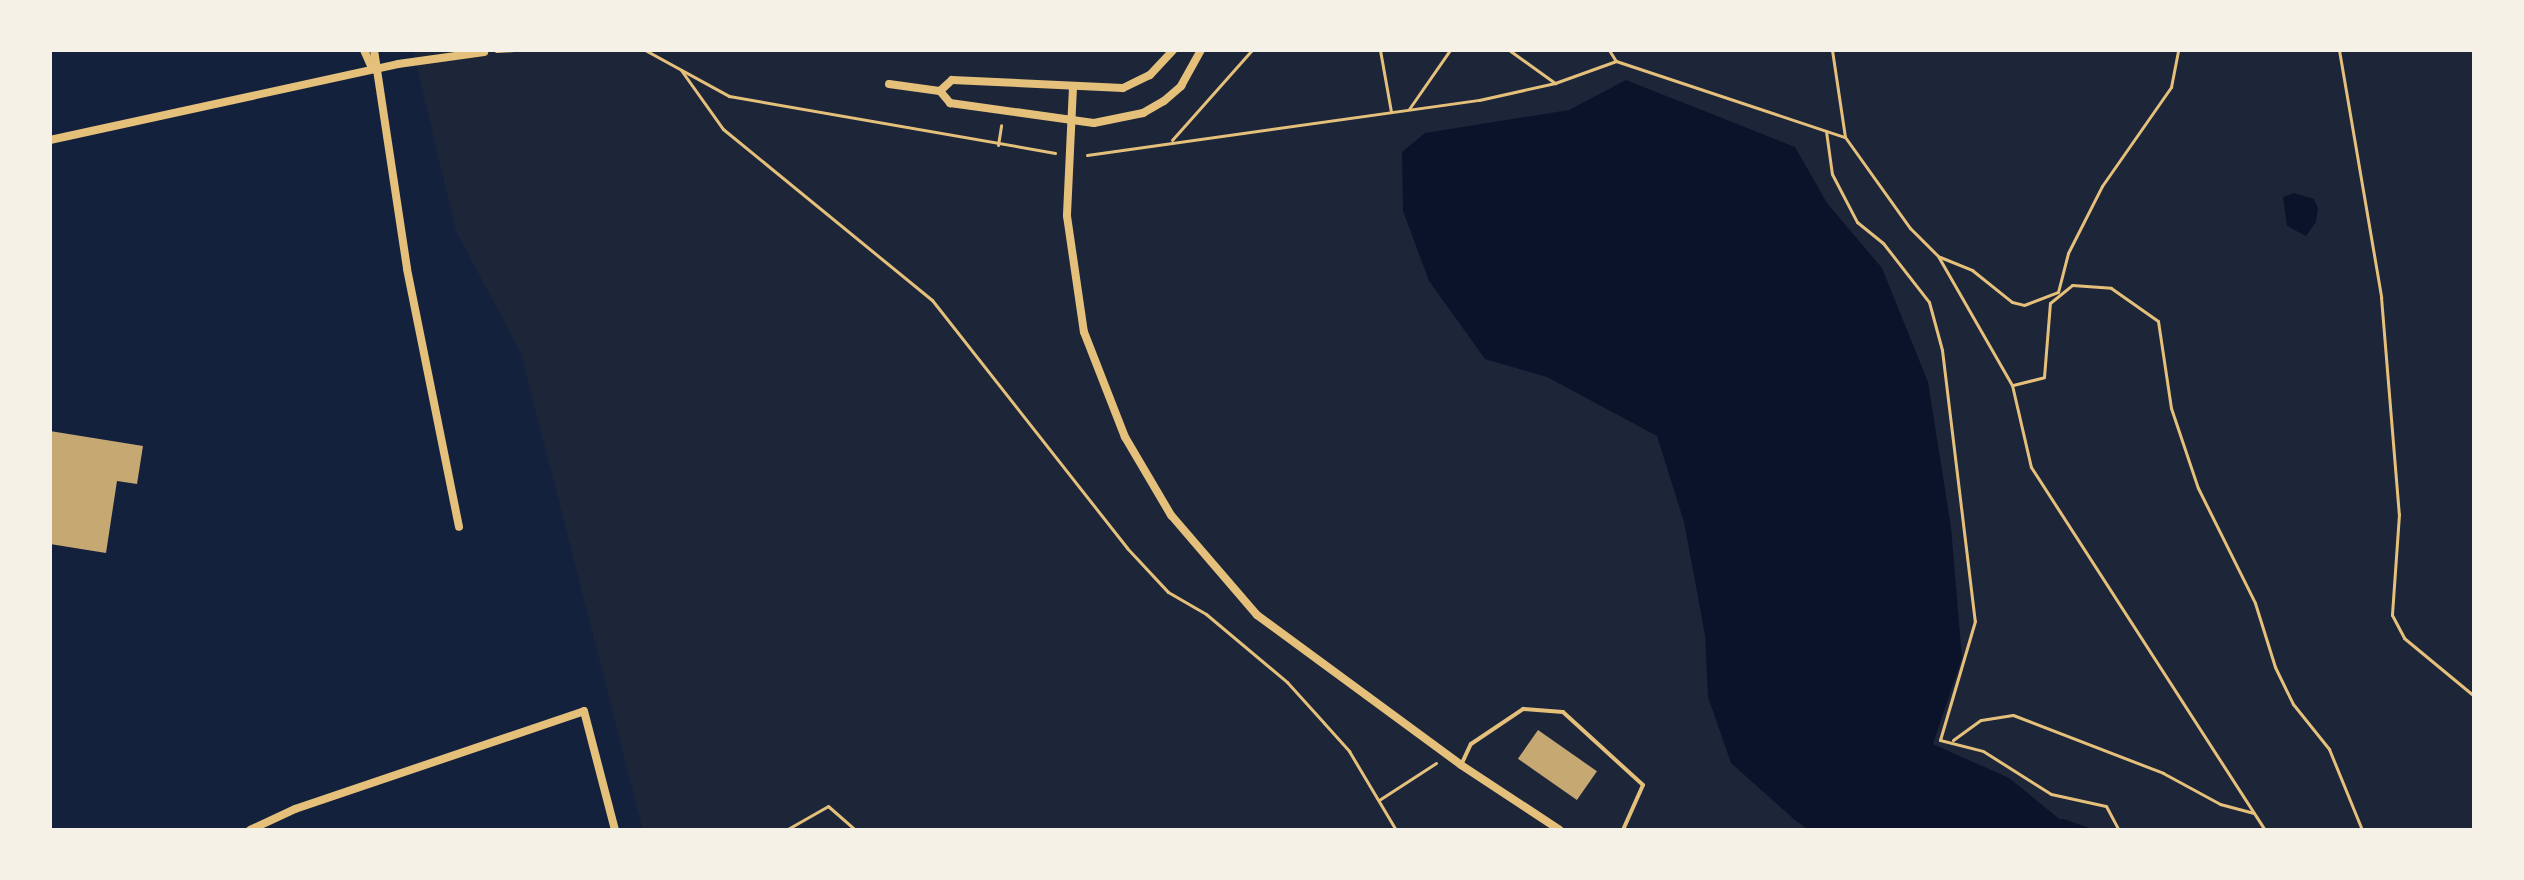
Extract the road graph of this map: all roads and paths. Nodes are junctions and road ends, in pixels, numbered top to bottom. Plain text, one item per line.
1 (364, 50) edge
2 (374, 50) edge
3 (514, 50) edge
4 (645, 50) edge
5 (1173, 50) edge
6 (1201, 50) edge
7 (1252, 50) edge
8 (1380, 50) edge
9 (1450, 50) edge
10 (1509, 50) edge
11 (1609, 50) edge
12 (1832, 50) edge
13 (2178, 50) edge
14 (2339, 50) edge
15 (464, 52) edge
16 (484, 52) edge
17 (1616, 61) junction
18 (681, 70) junction
19 (373, 72) junction
20 (1555, 83) junction
21 (889, 84) dead end
22 (1073, 87) junction
23 (940, 91) junction
24 (1409, 109) junction
25 (1391, 112) junction
26 (1072, 121) junction
27 (1826, 131) junction
28 (1845, 137) junction
29 (50, 140) edge
30 (1172, 140) junction
31 (1055, 153) dead end
32 (1087, 155) dead end
33 (1938, 256) junction
34 (2058, 292) junction
35 (2012, 385) junction
36 (459, 527) dead end
37 (2474, 696) edge
38 (1953, 740) junction
39 (1439, 761) dead end
40 (1461, 765) junction
41 (1379, 800) junction
42 (2254, 813) junction
43 (250, 830) edge
44 (615, 830) edge
45 (786, 830) edge
46 (856, 830) edge
47 (1396, 830) edge
48 (1560, 830) edge
49 (1623, 830) edge
50 (2119, 830) edge
51 (2265, 830) edge
52 (2362, 830) edge

1 - 19 street
2 - 19 street
3 - 16 path
4 - 18 path
5 - 22 street
6 - 26 street
7 - 30 path
8 - 25 path
9 - 24 path
10 - 20 path
11 - 17 path
12 - 28 path
13 - 34 path
14 - 37 path
15 - 16 street
15 - 19 street
17 - 20 path
17 - 27 path
18 - 31 path
18 - 41 path
19 - 29 street
19 - 36 street
20 - 24 path
21 - 23 street
22 - 23 street
22 - 26 street
23 - 26 street
24 - 25 path
25 - 30 path
26 - 40 street
27 - 28 path
27 - 38 path
28 - 33 path
30 - 32 path
33 - 34 path
33 - 35 path
34 - 35 path
34 - 52 path
35 - 42 path
38 - 42 path
38 - 50 path
39 - 41 path
40 - 48 street
40 - 49 lane
41 - 47 path
42 - 51 path
43 - 44 street
45 - 46 path

